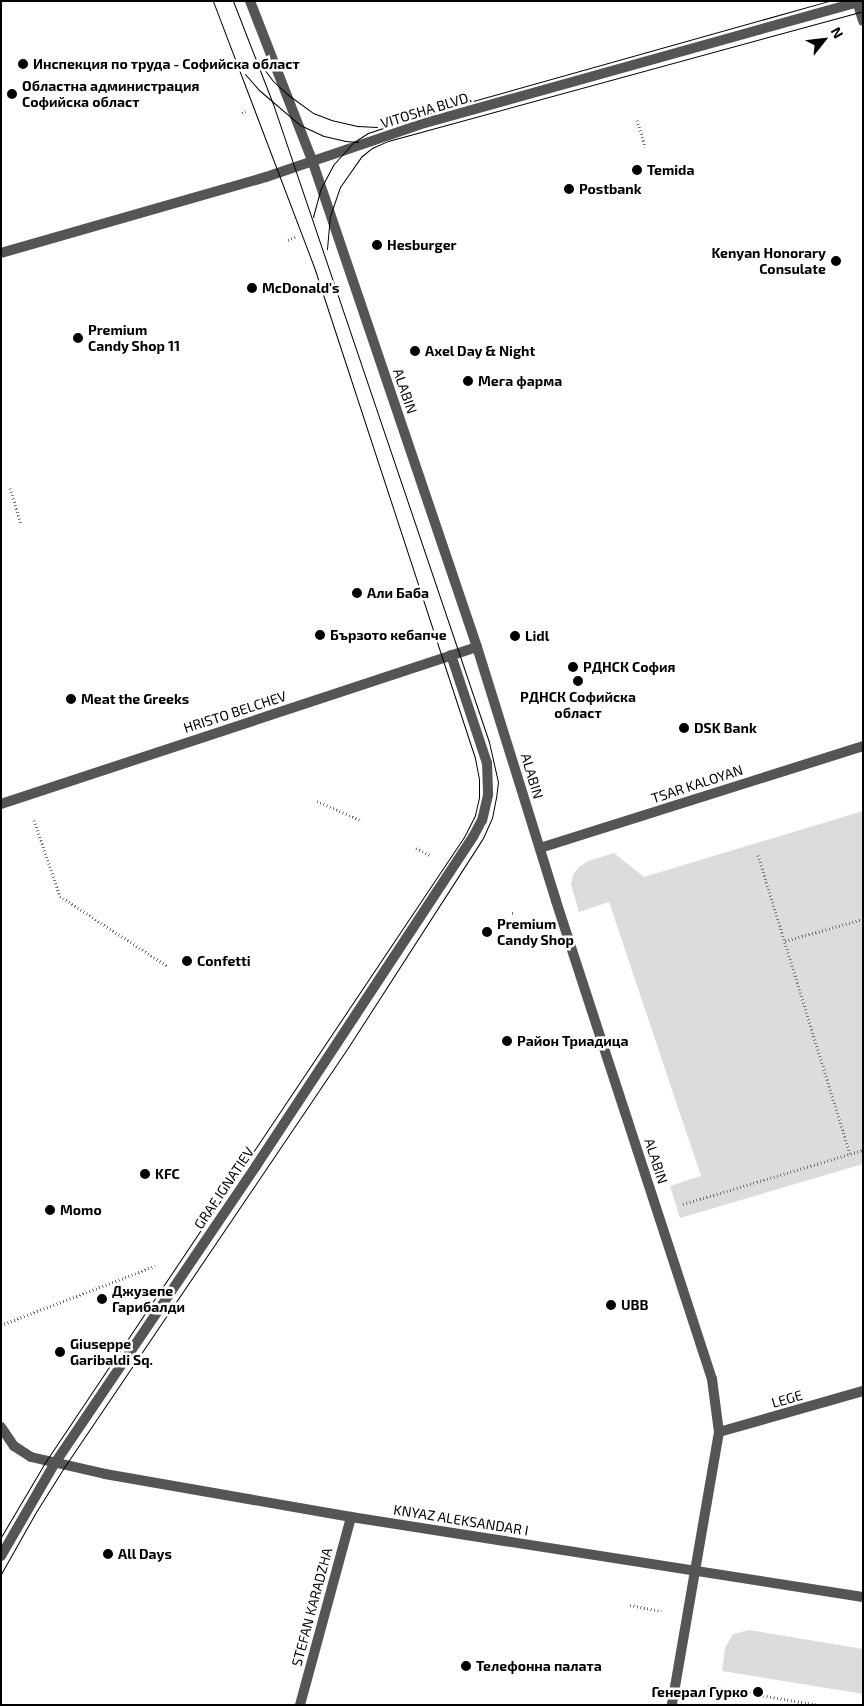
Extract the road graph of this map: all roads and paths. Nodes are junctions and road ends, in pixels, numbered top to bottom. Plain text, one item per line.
1 (250, 1) edge
2 (859, 2) edge
3 (863, 21) edge
4 (637, 120) dead end
5 (645, 147) dead end
6 (312, 160) junction
7 (295, 237) dead end
8 (288, 240) dead end
9 (1, 253) edge
10 (10, 488) dead end
11 (21, 523) dead end
12 (476, 647) junction
13 (451, 655) junction
14 (863, 746) edge
15 (26, 796) junction
16 (317, 801) dead end
17 (1, 804) edge
18 (362, 822) dead end
19 (416, 848) dead end
20 (540, 848) junction
21 (431, 855) dead end
22 (758, 855) dead end
23 (863, 919) edge
24 (784, 941) junction
25 (167, 966) dead end
26 (863, 1150) edge
27 (850, 1154) junction
28 (659, 1213) junction
29 (157, 1265) dead end
30 (1, 1325) edge
31 (863, 1391) edge
32 (1, 1427) edge
33 (719, 1432) junction
34 (56, 1463) junction
35 (351, 1517) junction
36 (1, 1556) edge
37 (695, 1571) junction
38 (863, 1597) edge
39 (630, 1605) dead end
40 (669, 1612) dead end
41 (708, 1686) dead end
42 (300, 1705) edge
43 (672, 1705) edge
44 (818, 1705) edge

1 - 6 street, ALABIN
2 - 3 street
2 - 6 street, VITOSHA BLVD.
4 - 5 path
6 - 9 street, VITOSHA BLVD.
6 - 12 street, ALABIN
7 - 8 path
10 - 11 path
12 - 13 street, HRISTO BELCHEV
12 - 20 street, ALABIN
13 - 15 street, HRISTO BELCHEV
13 - 34 street, GRAF IGNATIEV
14 - 20 street, TSAR KALOYAN
15 - 17 street, HRISTO BELCHEV
15 - 25 path
16 - 18 path
19 - 21 path
20 - 28 street, ALABIN
22 - 24 path
23 - 24 path
24 - 27 path
26 - 27 path
27 - 28 path
28 - 33 street, ALABIN
29 - 30 path
31 - 33 street, LEGE
32 - 34 street, KNYAZ ALEKSANDAR I
33 - 37 street, ALABIN
34 - 35 street, KNYAZ ALEKSANDAR I
34 - 36 street, GRAF IGNATIEV
35 - 37 street, KNYAZ ALEKSANDAR I
35 - 42 street, STEFAN KARADZHA
37 - 38 street, KNYAZ ALEKSANDAR I
37 - 43 street, ALABIN
39 - 40 path
41 - 44 path

